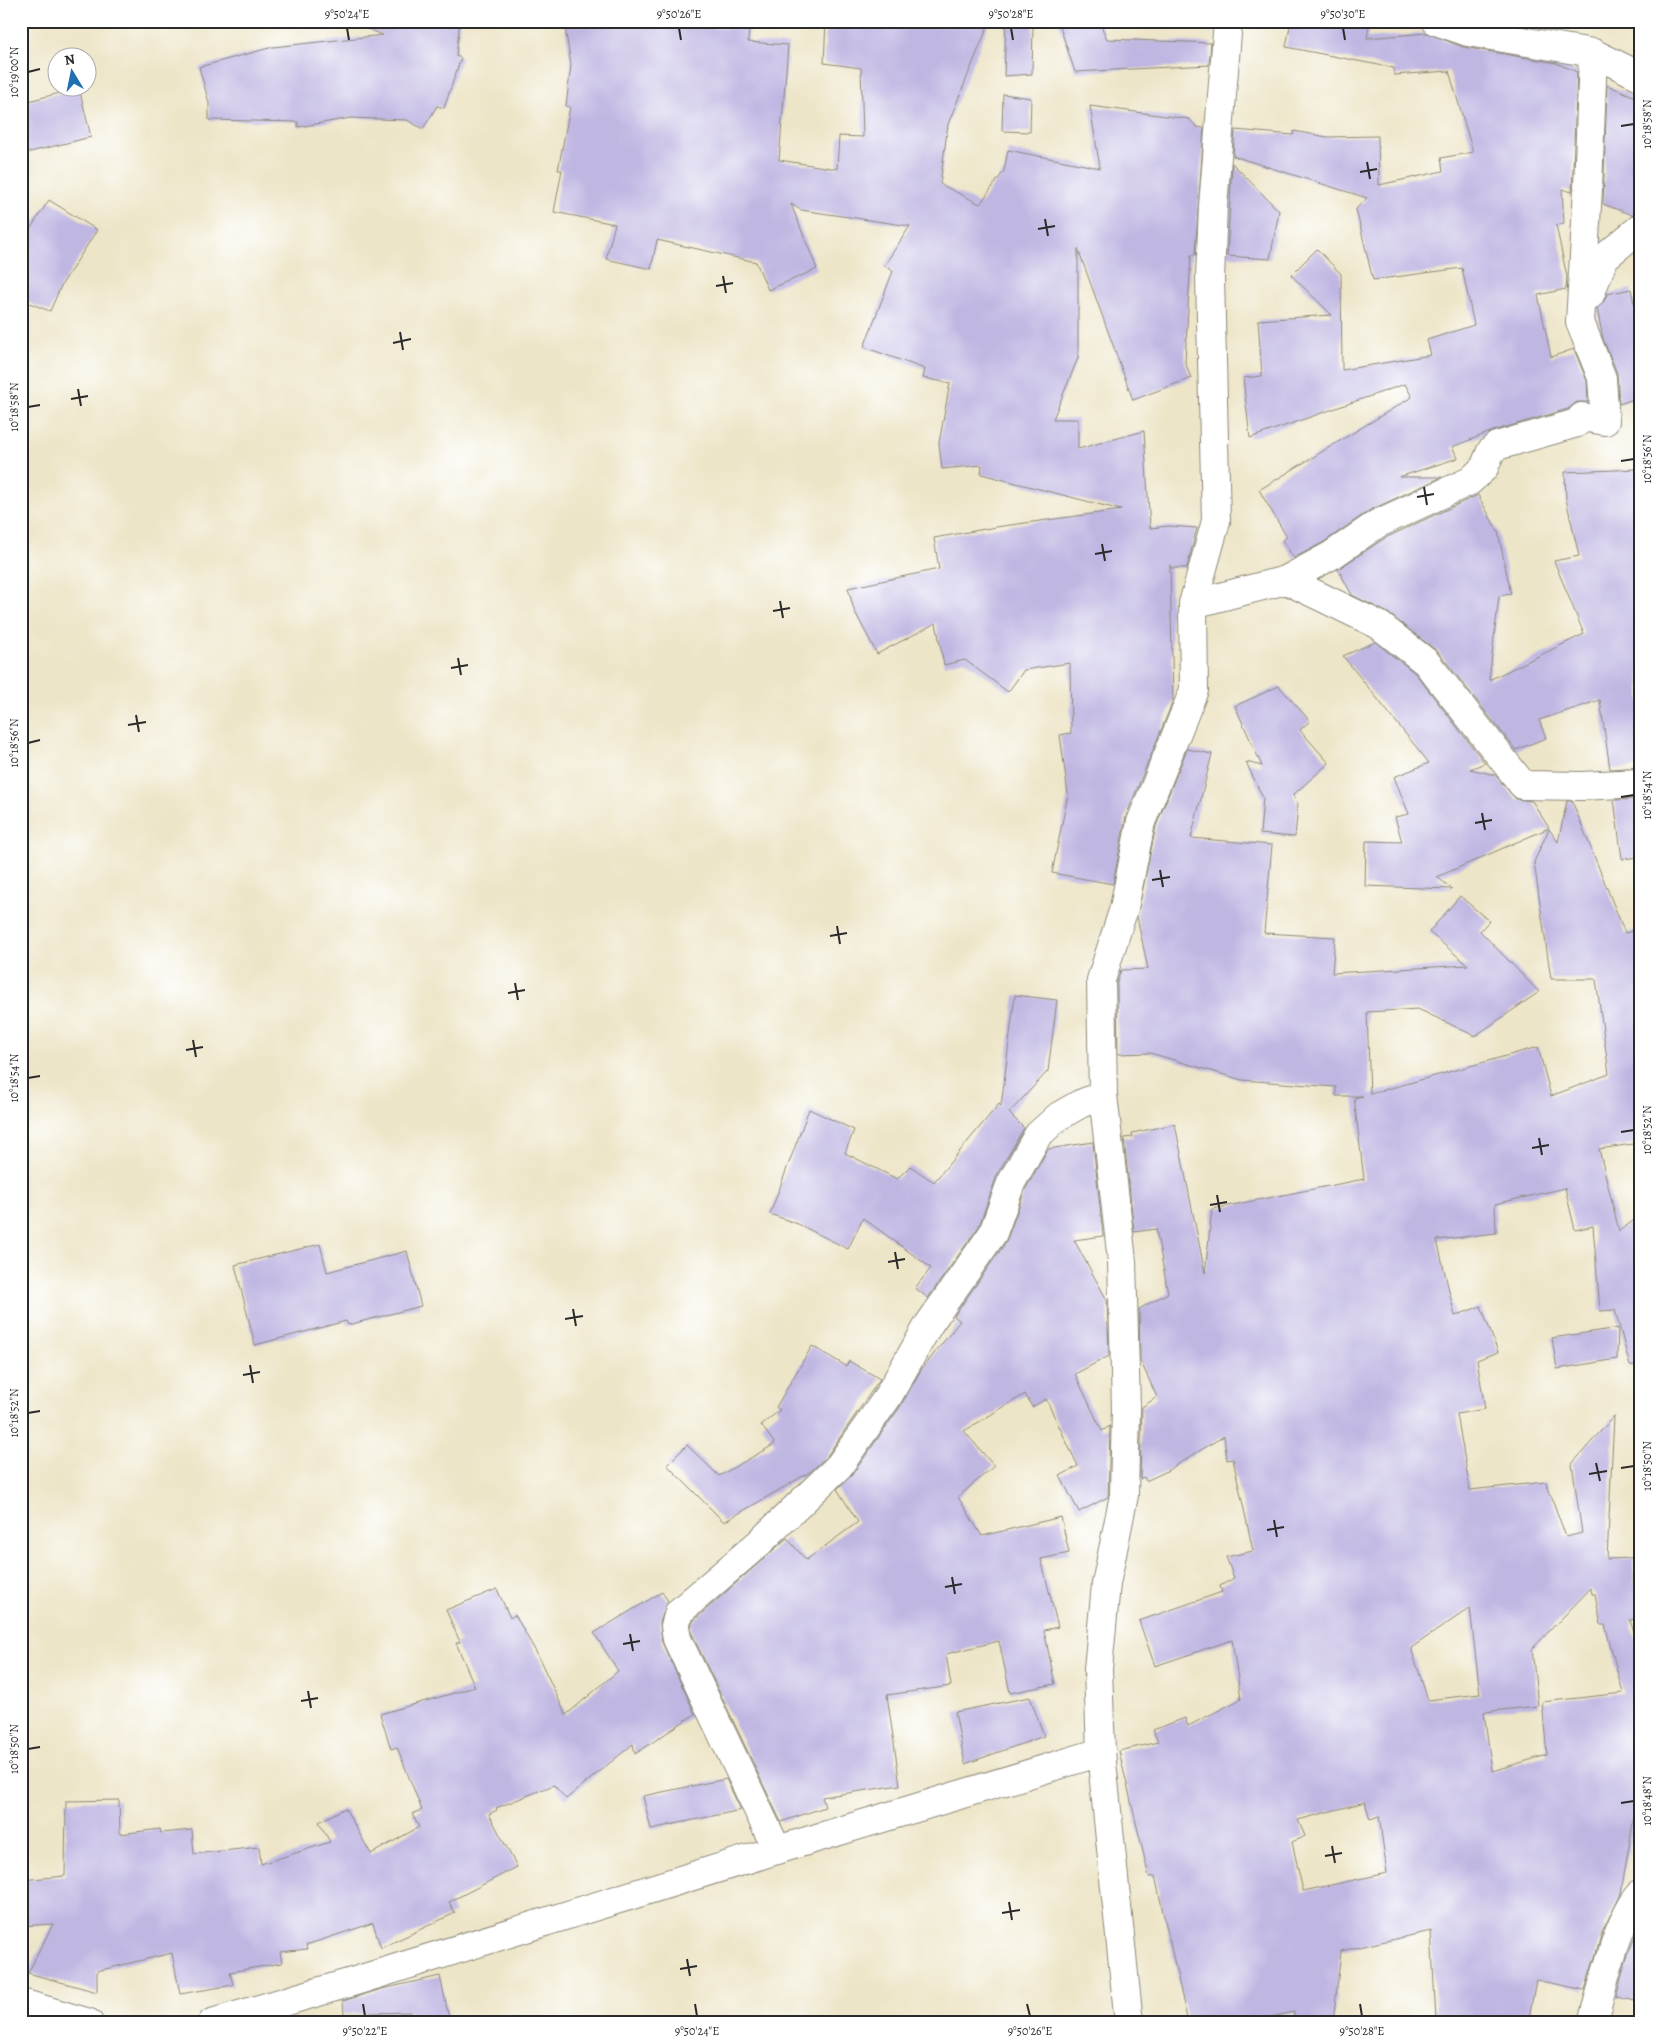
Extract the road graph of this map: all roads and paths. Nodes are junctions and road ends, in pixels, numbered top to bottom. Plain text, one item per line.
1 (1228, 21) edge
2 (1436, 21) edge
3 (1593, 52) junction
4 (1640, 76) edge
5 (1640, 228) edge
6 (1580, 322) junction
7 (1286, 580) junction
8 (1193, 604) junction
9 (1640, 783) edge
10 (1103, 1096) junction
11 (1101, 1752) junction
12 (777, 1850) junction
13 (1640, 1894) edge
14 (21, 2003) edge
15 (89, 2023) edge
16 (212, 2023) edge
17 (1129, 2023) edge
18 (1592, 2023) edge

1 - 8 street
2 - 3 street
3 - 4 street
3 - 6 street
5 - 6 street
6 - 7 street
7 - 8 street
7 - 9 street
8 - 10 street
10 - 11 street
10 - 12 street
11 - 12 street
11 - 17 street
12 - 16 street
13 - 18 street
14 - 15 street

